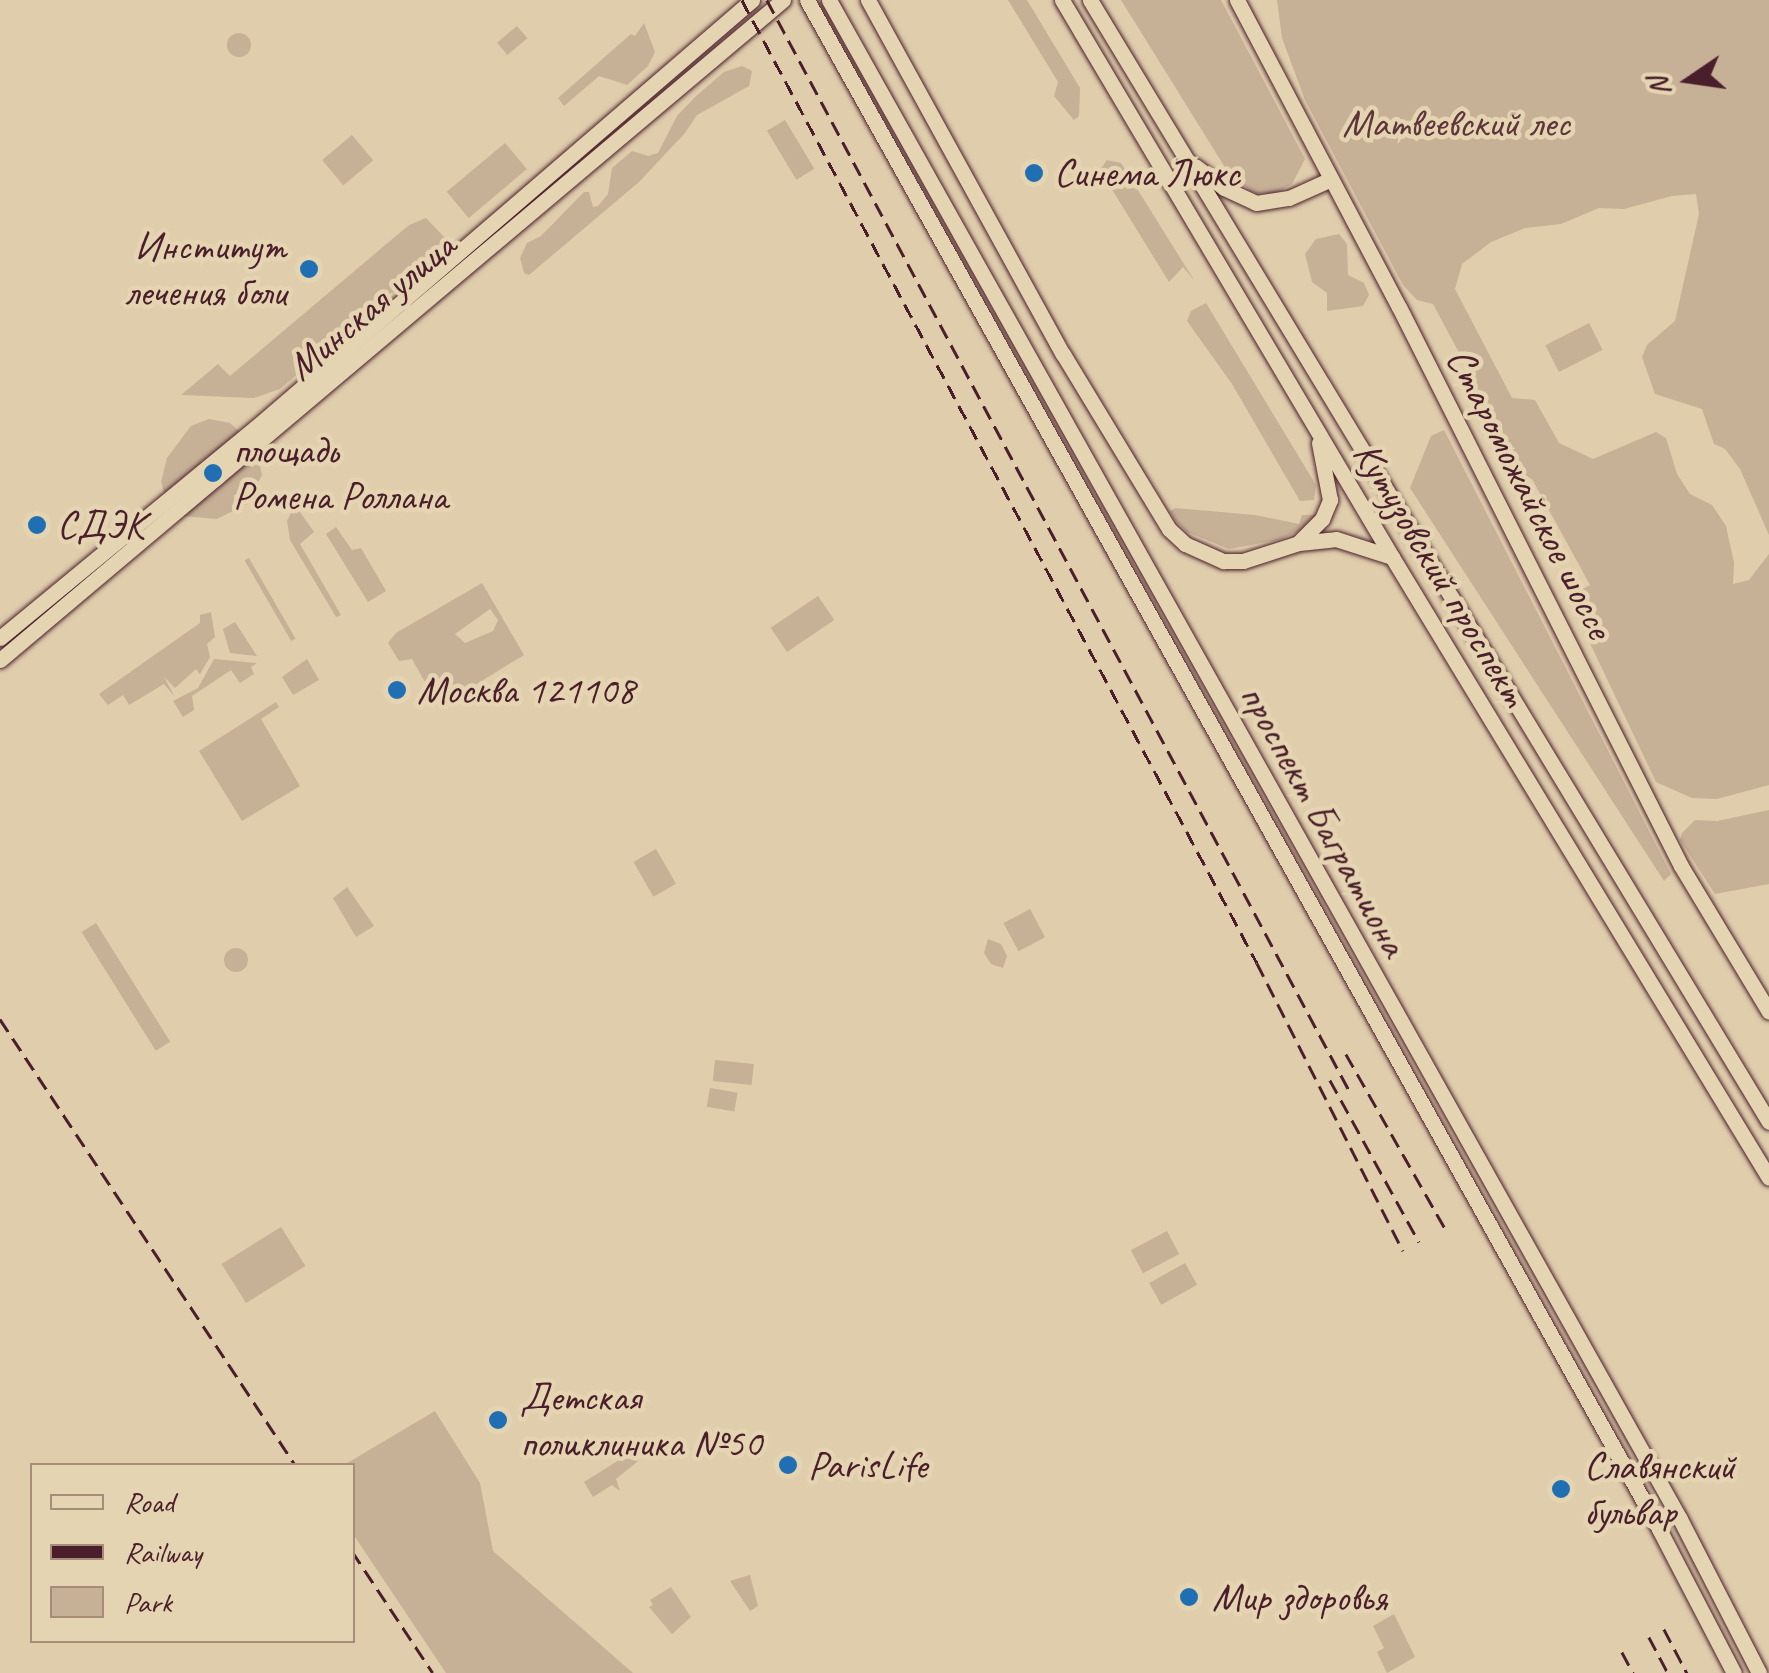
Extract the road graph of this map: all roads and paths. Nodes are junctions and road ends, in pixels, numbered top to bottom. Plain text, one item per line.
1 (752, 0) edge
2 (783, 0) edge
3 (807, 0) edge
4 (829, 0) edge
5 (857, 0) edge
6 (1062, 0) edge
7 (1090, 0) edge
8 (1237, 0) edge
9 (869, 5) edge
10 (1188, 160) junction
11 (1329, 180) junction
12 (1314, 425) junction
13 (1298, 542) junction
14 (1392, 557) junction
15 (0, 638) edge
16 (0, 660) edge
17 (1769, 1012) edge
18 (1769, 1122) edge
19 (1769, 1178) edge
20 (1734, 1673) edge
21 (1759, 1673) edge

1 - 15 main road, Минская улица
2 - 16 main road, Минская улица
3 - 20 main road, проспект Багратиона
4 - 21 main road, проспект Багратиона
5 - 9 main road
6 - 12 main road, Кутузовский проспект
7 - 10 main road, Кутузовский проспект
8 - 11 main road, Староможайское шоссе
9 - 13 main road
10 - 11 main road
10 - 18 main road, Кутузовский проспект
11 - 17 main road, Староможайское шоссе
12 - 13 main road
12 - 14 main road, Кутузовский проспект
13 - 14 main road
14 - 19 main road, Кутузовский проспект

